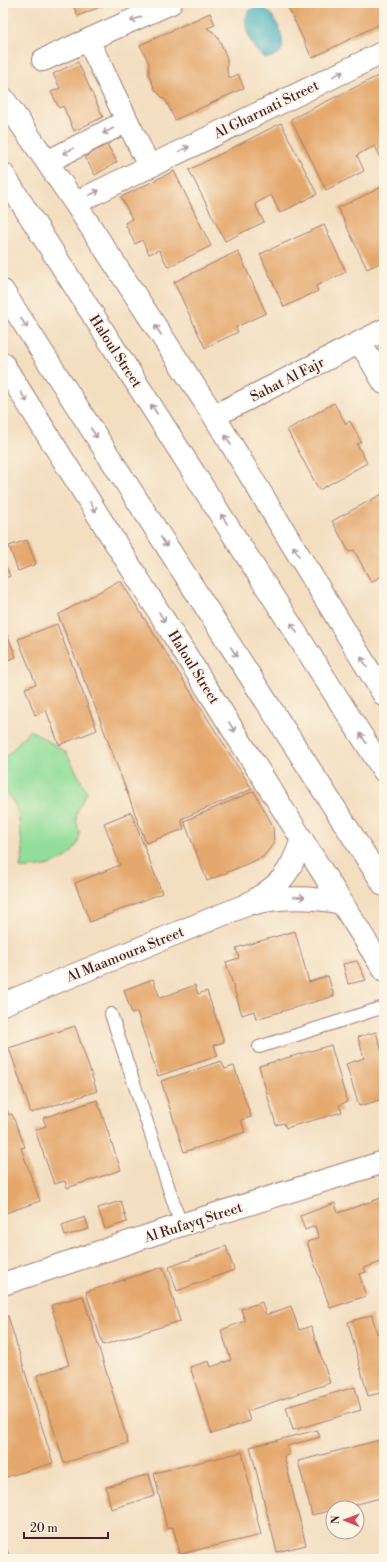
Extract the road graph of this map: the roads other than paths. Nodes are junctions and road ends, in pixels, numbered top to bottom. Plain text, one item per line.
1 (171, 3) edge
2 (88, 40) junction
3 (384, 52) edge
4 (43, 60) dead end
5 (3, 98) edge
6 (127, 121) junction
7 (47, 162) junction
8 (149, 166) junction
9 (3, 174) edge
10 (75, 203) junction
11 (3, 290) edge
12 (384, 330) edge
13 (360, 342) junction
14 (3, 364) edge
15 (384, 383) edge
16 (214, 416) junction
17 (384, 695) edge
18 (384, 771) edge
19 (302, 840) junction
20 (384, 885) edge
21 (342, 903) junction
22 (246, 905) junction
23 (384, 970) edge
24 (3, 1004) edge
25 (384, 1007) edge
26 (111, 1014) dead end
27 (259, 1047) dead end
28 (384, 1162) edge
29 (181, 1225) junction
30 (3, 1284) edge

1 -> 2 street
2 - 4 street
2 - 6 street
8 -> 3 street, Al Gharnati Street
5 - 7 street
6 -> 7 street
6 - 8 street
7 - 10 street
10 -> 8 street, Al Gharnati Street
18 -> 9 street, Haloul Street
16 -> 10 street
11 -> 20 street
12 - 13 street, Sahat Al Fajr
13 - 15 street
13 - 16 street, Sahat Al Fajr
14 -> 19 street, Haloul Street
17 -> 16 street
19 - 21 street, Haloul Street
19 - 22 street, Al Maamoura Street
22 -> 21 street, Al Maamoura Street
21 - 23 street, Haloul Street
22 - 24 street, Al Maamoura Street
25 - 27 lane
26 - 29 lane
28 - 29 street, Al Rufayq Street
29 - 30 street, Al Rufayq Street

